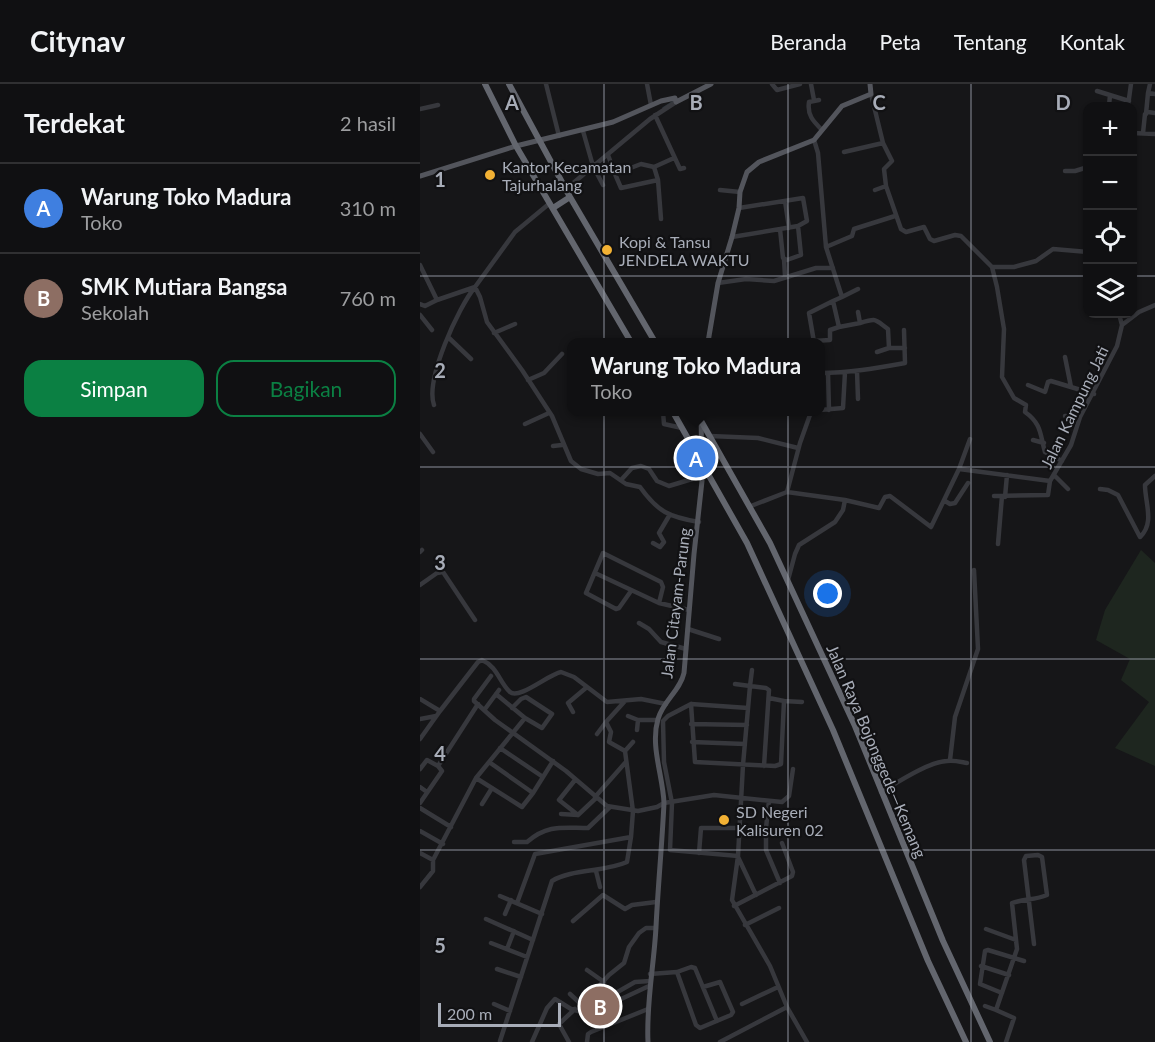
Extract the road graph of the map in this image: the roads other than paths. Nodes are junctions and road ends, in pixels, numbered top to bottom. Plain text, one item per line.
1 (485, 84) edge
2 (509, 84) edge
3 (546, 84) edge
4 (647, 84) edge
5 (711, 84) edge
6 (772, 84) edge
7 (800, 84) edge
8 (811, 84) edge
9 (870, 84) edge
10 (1131, 84) edge
11 (1150, 84) edge
12 (1097, 92) dead end
13 (1148, 93) junction
14 (871, 94) junction
15 (1155, 94) edge
16 (1110, 95) junction
17 (676, 101) junction
18 (1109, 102) edge
19 (1125, 102) edge
20 (1129, 102) edge
21 (438, 105) dead end
22 (651, 105) junction
23 (420, 109) edge
24 (1155, 113) edge
25 (1146, 114) junction
26 (656, 115) junction
27 (822, 130) junction
28 (583, 131) junction
29 (1137, 133) edge
30 (1143, 133) junction
31 (1155, 134) edge
32 (558, 136) junction
33 (538, 140) junction
34 (814, 140) junction
35 (883, 143) junction
36 (516, 146) junction
37 (844, 152) dead end
38 (608, 155) junction
39 (674, 158) junction
40 (593, 166) junction
41 (654, 166) junction
42 (684, 168) dead end
43 (1083, 169) edge
44 (1065, 171) dead end
45 (615, 174) junction
46 (420, 176) edge
47 (658, 180) junction
48 (603, 185) dead end
49 (886, 186) junction
50 (566, 189) junction
51 (720, 190) dead end
52 (875, 190) dead end
53 (740, 192) junction
54 (570, 197) junction
55 (785, 201) junction
56 (551, 205) junction
57 (739, 208) junction
58 (895, 216) junction
59 (661, 219) dead end
60 (798, 226) junction
61 (789, 228) junction
62 (780, 229) junction
63 (732, 237) junction
64 (826, 247) junction
65 (1083, 252) edge
66 (784, 259) junction
67 (420, 265) edge
68 (992, 267) junction
69 (833, 268) junction
70 (785, 276) dead end
71 (718, 283) junction
72 (475, 287) junction
73 (858, 289) dead end
74 (842, 297) junction
75 (437, 300) junction
76 (833, 301) junction
77 (423, 305) edge
78 (1155, 305) edge
79 (858, 312) dead end
80 (420, 313) edge
81 (1120, 318) edge
82 (860, 323) junction
83 (515, 324) dead end
84 (1122, 325) junction
85 (839, 327) junction
86 (432, 330) dead end
87 (904, 330) dead end
88 (494, 333) junction
89 (448, 337) junction
90 (629, 338) edge
91 (653, 338) edge
92 (709, 338) edge
93 (813, 338) edge
94 (825, 341) edge
95 (889, 348) junction
96 (905, 348) junction
97 (877, 352) dead end
98 (562, 354) dead end
99 (1065, 357) dead end
100 (471, 358) dead end
101 (857, 371) junction
102 (845, 372) junction
103 (828, 373) joint
104 (528, 380) junction
105 (1028, 385) dead end
106 (1071, 387) junction
107 (1094, 394) junction
108 (858, 399) dead end
109 (434, 405) dead end
110 (828, 410) joint
111 (549, 413) junction
112 (663, 416) edge
113 (676, 416) edge
114 (698, 416) edge
115 (700, 416) edge
116 (810, 416) edge
117 (1065, 416) dead end
118 (1080, 417) junction
119 (700, 419) junction
120 (525, 424) dead end
121 (682, 428) junction
122 (420, 434) edge
123 (710, 436) junction
124 (970, 439) dead end
125 (1033, 440) dead end
126 (1044, 443) junction
127 (562, 445) junction
128 (553, 446) dead end
129 (798, 448) junction
130 (433, 452) dead end
131 (1062, 461) junction
132 (703, 463) junction
133 (959, 469) junction
134 (1007, 475) junction
135 (1054, 475) junction
136 (702, 476) junction
137 (1155, 476) edge
138 (621, 480) junction
139 (1050, 481) junction
140 (968, 483) dead end
141 (1068, 489) dead end
142 (1100, 489) dead end
143 (787, 492) junction
144 (994, 496) dead end
145 (1003, 496) junction
146 (845, 500) junction
147 (945, 501) junction
148 (751, 506) junction
149 (669, 516) junction
150 (699, 522) junction
151 (653, 543) dead end
152 (998, 544) dead end
153 (974, 570) dead end
154 (595, 573) junction
155 (787, 582) junction
156 (420, 585) edge
157 (631, 591) junction
158 (659, 603) junction
159 (689, 610) junction
160 (475, 620) dead end
161 (639, 623) dead end
162 (688, 629) junction
163 (719, 639) dead end
164 (686, 649) junction
165 (752, 670) dead end
166 (491, 676) dead end
167 (735, 684) dead end
168 (750, 686) junction
169 (587, 687) junction
170 (769, 698) junction
171 (420, 699) edge
172 (625, 701) junction
173 (784, 701) junction
174 (802, 702) dead end
175 (478, 704) junction
176 (666, 704) junction
177 (691, 704) junction
178 (512, 708) junction
179 (748, 708) junction
180 (485, 709) junction
181 (440, 711) junction
182 (573, 712) dead end
183 (436, 716) junction
184 (628, 716) dead end
185 (525, 718) junction
186 (420, 719) edge
187 (638, 720) junction
188 (658, 720) junction
189 (606, 722) junction
190 (691, 724) junction
191 (747, 725) junction
192 (637, 730) dead end
193 (513, 733) junction
194 (597, 734) dead end
195 (420, 739) edge
196 (633, 742) dead end
197 (692, 742) junction
198 (745, 744) junction
199 (500, 748) junction
200 (625, 751) junction
201 (950, 760) junction
202 (553, 761) junction
203 (489, 762) junction
204 (625, 762) junction
205 (967, 763) dead end
206 (743, 765) junction
207 (438, 766) junction
208 (764, 766) junction
209 (420, 769) edge
210 (793, 769) dead end
211 (543, 777) junction
212 (476, 778) junction
213 (575, 780) junction
214 (420, 787) edge
215 (492, 788) junction
216 (427, 792) junction
217 (881, 792) junction
218 (533, 793) junction
219 (595, 797) junction
220 (740, 798) junction
221 (769, 801) junction
222 (664, 803) junction
223 (672, 803) junction
224 (482, 804) dead end
225 (420, 806) edge
226 (610, 807) junction
227 (633, 811) junction
228 (561, 814) dead end
229 (578, 815) junction
230 (451, 827) junction
231 (739, 828) junction
232 (420, 831) edge
233 (631, 837) junction
234 (514, 842) dead end
235 (782, 843) dead end
236 (442, 844) junction
237 (420, 853) edge
238 (699, 853) junction
239 (738, 856) junction
240 (433, 860) junction
241 (596, 871) junction
242 (780, 883) junction
243 (420, 887) edge
244 (600, 887) dead end
245 (756, 895) junction
246 (500, 896) dead end
247 (1029, 899) junction
248 (511, 900) junction
249 (656, 902) junction
250 (517, 903) junction
251 (734, 906) junction
252 (779, 908) dead end
253 (506, 914) dead end
254 (542, 914) junction
255 (486, 919) dead end
256 (573, 921) dead end
257 (746, 926) junction
258 (656, 928) junction
259 (986, 929) dead end
260 (514, 931) junction
261 (533, 940) junction
262 (1016, 940) junction
263 (491, 943) dead end
264 (1034, 944) dead end
265 (507, 949) junction
266 (527, 957) junction
267 (1015, 958) junction
268 (1024, 961) dead end
269 (981, 966) junction
270 (497, 969) dead end
271 (587, 970) dead end
272 (677, 972) junction
273 (650, 974) junction
274 (1009, 975) junction
275 (521, 977) junction
276 (604, 982) junction
277 (649, 984) junction
278 (703, 987) junction
279 (778, 987) junction
280 (597, 990) junction
281 (1002, 993) junction
282 (570, 994) dead end
283 (494, 1004) dead end
284 (742, 1004) dead end
285 (582, 1005) junction
286 (985, 1006) dead end
287 (787, 1007) junction
288 (648, 1009) junction
289 (574, 1010) junction
290 (996, 1010) junction
291 (510, 1011) junction
292 (717, 1021) junction
293 (500, 1041) edge
294 (532, 1042) edge
295 (569, 1042) edge
296 (587, 1042) edge
297 (646, 1042) edge
298 (720, 1042) edge
299 (807, 1042) edge
300 (966, 1042) edge
301 (990, 1042) edge
302 (1006, 1042) edge

1 - 36 highway
2 - 33 highway
3 - 32 street
4 - 22 street
5 - 17 main road
6 - 7 street
8 - 27 street
9 - 14 main road
10 - 20 street
11 - 13 street
12 - 16 street
13 - 15 street
13 - 25 street
14 - 27 main road
14 - 35 street
16 - 18 street
16 - 19 street
17 - 22 main road
17 - 26 street
21 - 23 street
22 - 28 main road
24 - 25 street
25 - 30 street
26 - 38 street
26 - 39 street
27 - 34 main road
28 - 32 main road
28 - 40 street
29 - 30 street
30 - 31 street
32 - 33 main road
33 - 36 main road
33 - 50 highway
34 - 53 main road
34 - 64 street
35 - 37 street
35 - 49 street
36 - 46 main road
36 - 56 highway
38 - 40 street
38 - 45 street
39 - 41 street
39 - 42 street
40 - 48 street
40 - 50 street
41 - 45 street
41 - 47 street
43 - 44 street
45 - 47 street
47 - 59 street
49 - 52 street
49 - 58 street
50 - 54 highway
51 - 53 street
53 - 57 main road
54 - 56 highway
54 - 91 highway
55 - 57 street
55 - 60 street
55 - 61 street
56 - 72 street
56 - 90 highway
57 - 63 main road
58 - 64 street
58 - 68 street
60 - 61 street
60 - 66 street
61 - 62 street
62 - 63 street
62 - 66 street
63 - 71 main road
64 - 69 street
65 - 68 street
66 - 70 street
67 - 75 street
68 - 126 street
69 - 71 street
69 - 74 street
71 - 92 main road
72 - 75 street
72 - 88 street
72 - 89 street
73 - 74 street
74 - 76 street
75 - 77 street
76 - 85 street
76 - 93 street
77 - 80 street
78 - 84 street
79 - 82 street
80 - 86 street
81 - 84 street
82 - 85 street
82 - 95 street
83 - 88 street
84 - 107 street, Jalan Kampung Jati
85 - 94 street
87 - 96 street
88 - 104 street
89 - 100 street
89 - 109 street
95 - 96 street
95 - 97 street
96 - 101 street
98 - 104 street
99 - 106 street
101 - 102 street
101 - 108 street
102 - 103 street
102 - 110 street
103 - 110 street
104 - 111 street
105 - 106 street
106 - 107 street
107 - 118 street, Jalan Kampung Jati
111 - 120 street
111 - 127 street
112 - 121 street
113 - 121 highway, Jalan Raya Bojonggede—Kemang
114 - 119 highway, Jalan Raya Bojonggede—Kemang
115 - 119 main road, Jalan Citayam-Parung
116 - 129 street
117 - 118 street
118 - 131 street, Jalan Kampung Jati
119 - 123 highway, Jalan Raya Bojonggede—Kemang
119 - 132 main road, Jalan Citayam-Parung
121 - 132 highway, Jalan Raya Bojonggede—Kemang
122 - 130 street
123 - 129 street
123 - 148 highway, Jalan Raya Bojonggede—Kemang
124 - 133 street
125 - 126 street
126 - 131 street
127 - 128 street
127 - 138 street
129 - 143 street
131 - 135 street, Jalan Kampung Jati
132 - 136 main road, Jalan Citayam-Parung
132 - 300 highway, Jalan Raya Bojonggede—Kemang
133 - 134 street, Jalan Kampung Jati
133 - 147 street
134 - 139 street, Jalan Kampung Jati
134 - 145 street
135 - 139 street, Jalan Kampung Jati
135 - 141 street
136 - 138 street
136 - 150 main road, Jalan Citayam-Parung
137 - 142 street
138 - 149 street
139 - 145 street
140 - 147 street
143 - 146 street
143 - 148 street
144 - 145 street
145 - 152 street
146 - 147 street
146 - 155 street
148 - 155 highway, Jalan Raya Bojonggede—Kemang
149 - 150 street
149 - 151 street
150 - 159 main road, Jalan Citayam-Parung
153 - 201 street
154 - 157 street
154 - 157 street
154 - 158 street
155 - 217 highway, Jalan Raya Bojonggede—Kemang
156 - 160 street
157 - 158 street
158 - 159 street
159 - 162 main road, Jalan Citayam-Parung
161 - 164 street
162 - 163 street
162 - 164 main road, Jalan Citayam-Parung
164 - 176 main road, Jalan Citayam-Parung
165 - 168 street
166 - 175 street
167 - 168 street
168 - 170 street
168 - 179 street
169 - 172 street
169 - 181 street
169 - 182 street
170 - 173 street
170 - 208 street
171 - 181 street
172 - 176 street
172 - 189 street
173 - 174 street
173 - 208 street
175 - 180 street
175 - 207 street
176 - 188 main road, Jalan Citayam-Parung
177 - 179 street
177 - 190 street
177 - 223 street
178 - 180 street
178 - 185 street
178 - 185 street
179 - 191 street
180 - 193 street
181 - 183 street
183 - 186 street
183 - 195 street
184 - 187 street
185 - 193 street
187 - 188 street
187 - 192 street
188 - 222 main road, Jalan Citayam-Parung
189 - 194 street
189 - 200 street
190 - 191 street
190 - 197 street
191 - 198 street
193 - 199 street
193 - 202 street
196 - 200 street
197 - 198 street
197 - 206 street
198 - 206 street
199 - 203 street
199 - 211 street
200 - 204 street
201 - 205 street
201 - 217 street
202 - 211 street
202 - 213 street
203 - 212 street
203 - 218 street
204 - 219 street
204 - 227 street
206 - 208 street
206 - 220 street
207 - 209 street
207 - 216 street
210 - 221 street
211 - 218 street
212 - 215 street
212 - 230 street
213 - 219 street
213 - 229 street
214 - 216 street
215 - 218 street
215 - 224 street
216 - 225 street
217 - 301 highway, Jalan Raya Bojonggede—Kemang
219 - 226 street
219 - 229 street
220 - 221 street
220 - 223 street
220 - 231 street
221 - 242 street
222 - 223 street
222 - 227 street
222 - 249 main road, Jalan Citayam-Parung
223 - 238 street
225 - 230 street
226 - 227 street
226 - 234 street
227 - 233 street
228 - 229 street
230 - 236 street
231 - 238 street
231 - 239 street
232 - 236 street
233 - 241 street
233 - 250 street
235 - 242 street
236 - 240 street
237 - 240 street
238 - 239 street
239 - 245 street
239 - 251 street
240 - 243 street
241 - 244 street
241 - 254 street
242 - 245 street
245 - 251 street
246 - 248 street
247 - 247 street
247 - 262 street
247 - 264 street
248 - 250 street
248 - 253 street
249 - 256 street
249 - 258 main road, Jalan Citayam-Parung
250 - 254 street
251 - 257 street
252 - 257 street
254 - 261 street
255 - 260 street
257 - 279 street
258 - 273 main road, Jalan Citayam-Parung
258 - 276 street
259 - 262 street
260 - 261 street
260 - 265 street
261 - 266 street
262 - 267 street
263 - 265 street
265 - 266 street
266 - 275 street
267 - 268 street
267 - 269 street
267 - 274 street
269 - 274 street
269 - 281 street
270 - 275 street
271 - 276 street
272 - 273 street
272 - 278 street
272 - 292 street
273 - 277 main road, Jalan Citayam-Parung
274 - 281 street
275 - 291 street
276 - 280 street
277 - 280 street
277 - 288 main road, Jalan Citayam-Parung
277 - 289 street
278 - 292 street
278 - 292 street
279 - 284 street
279 - 287 street
280 - 285 street
281 - 290 street
282 - 285 street
283 - 291 street
285 - 289 street
286 - 290 street
287 - 298 street
287 - 299 street
288 - 296 street
288 - 297 main road, Jalan Citayam-Parung
289 - 294 street
289 - 295 street
290 - 302 street
291 - 293 street

